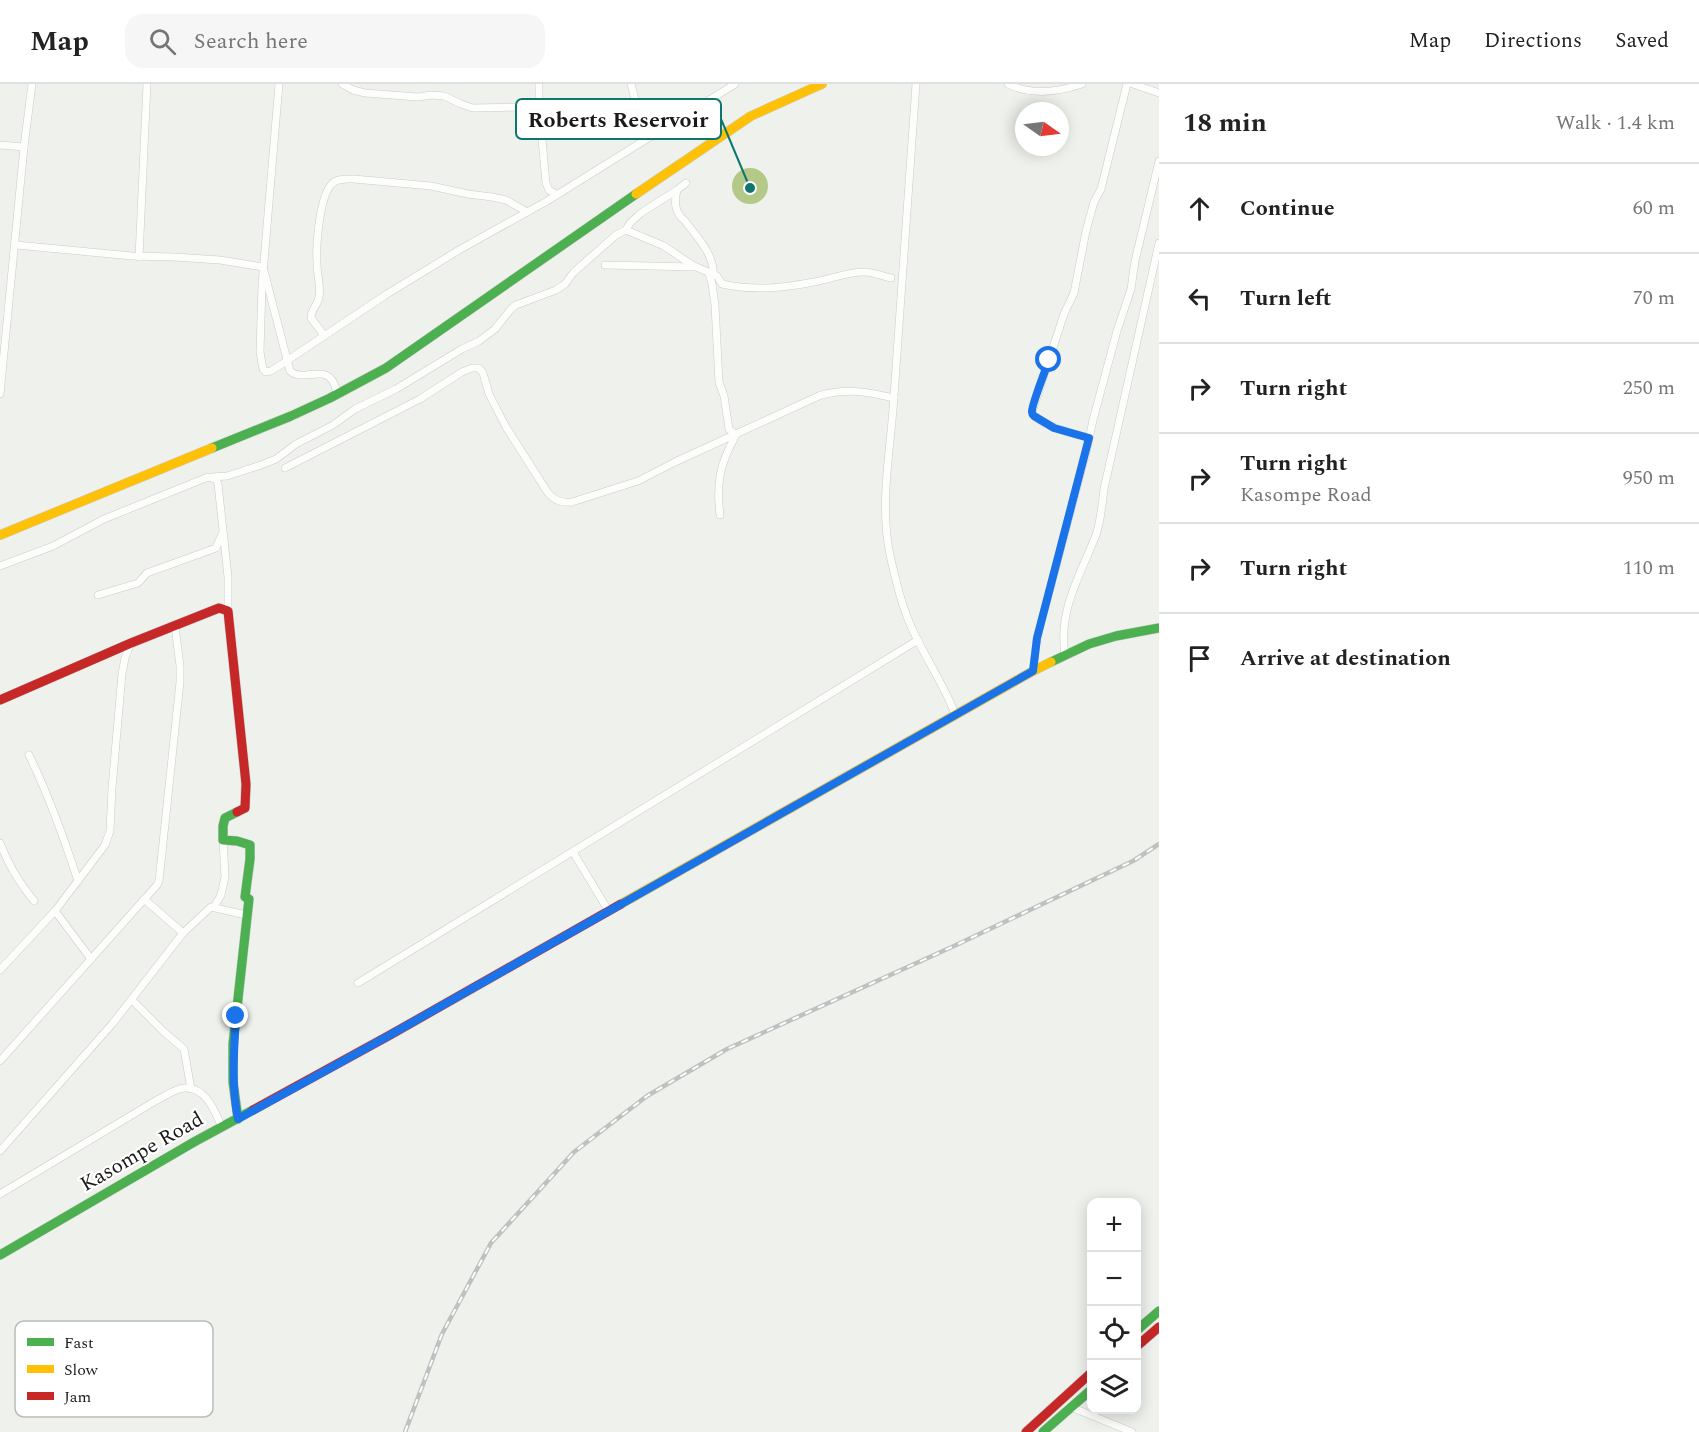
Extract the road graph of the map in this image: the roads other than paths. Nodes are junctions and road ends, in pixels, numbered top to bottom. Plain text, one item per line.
1 (32, 84) edge
2 (147, 84) edge
3 (279, 84) edge
4 (342, 84) edge
5 (539, 84) edge
6 (631, 84) edge
7 (717, 84) edge
8 (735, 84) edge
9 (822, 84) edge
10 (916, 84) edge
11 (1008, 84) edge
12 (1082, 84) edge
13 (1127, 84) edge
14 (1133, 84) edge
15 (1159, 93) edge
16 (719, 94) junction
17 (540, 112) junction
18 (650, 137) junction
19 (0, 145) edge
20 (24, 147) junction
21 (1159, 161) edge
22 (686, 183) dead end
23 (677, 190) junction
24 (557, 195) junction
25 (527, 212) junction
26 (626, 230) junction
27 (1159, 243) edge
28 (15, 245) junction
29 (139, 257) junction
30 (605, 265) dead end
31 (263, 267) junction
32 (695, 267) junction
33 (711, 274) junction
34 (891, 278) dead end
35 (324, 335) junction
36 (288, 360) junction
37 (0, 394) edge
38 (338, 394) junction
39 (894, 398) junction
40 (736, 435) junction
41 (1089, 438) junction
42 (285, 468) dead end
43 (212, 477) junction
44 (720, 515) dead end
45 (223, 532) junction
46 (0, 536) edge
47 (0, 566) edge
48 (99, 595) dead end
49 (228, 611) junction
50 (175, 626) junction
51 (1159, 628) edge
52 (918, 640) junction
53 (131, 643) junction
54 (1065, 655) junction
55 (1033, 671) junction
56 (0, 700) edge
57 (955, 714) junction
58 (29, 755) dead end
59 (223, 840) junction
60 (0, 843) edge
61 (573, 852) junction
62 (78, 881) junction
63 (144, 899) junction
64 (34, 901) dead end
65 (214, 908) junction
66 (608, 910) junction
67 (55, 911) junction
68 (246, 915) junction
69 (183, 933) junction
70 (91, 959) junction
71 (0, 970) edge
72 (358, 983) dead end
73 (132, 1000) junction
74 (0, 1061) edge
75 (191, 1089) junction
76 (238, 1119) junction
77 (222, 1127) junction
78 (0, 1151) edge
79 (0, 1194) edge
80 (1, 1252) edge
81 (1159, 1311) edge
82 (1141, 1327) edge
83 (1159, 1327) edge
84 (1141, 1343) edge
85 (1087, 1377) edge
86 (1087, 1393) edge
87 (1071, 1407) junction
88 (1026, 1432) edge
89 (1043, 1432) edge
90 (1132, 1432) edge

1 - 20 street
2 - 29 street
3 - 31 street
4 - 17 street
5 - 17 street
6 - 18 street
7 - 16 street
8 - 16 street
9 - 38 main road
10 - 39 street
11 - 12 street
13 - 41 street
14 - 15 street
16 - 18 street
17 - 24 street
18 - 24 street
19 - 20 street
20 - 28 street
21 - 41 street
22 - 23 street
23 - 26 street
23 - 33 street
24 - 25 street
25 - 35 street
25 - 35 street
26 - 32 street
26 - 43 street
27 - 54 street
28 - 29 street
28 - 37 street
29 - 31 street
30 - 32 street
31 - 36 street
31 - 36 street
32 - 33 street
33 - 34 street
33 - 40 street
35 - 36 street
36 - 38 street
38 - 46 main road
39 - 40 street
39 - 52 street
40 - 42 street
40 - 44 street
41 - 55 street
43 - 45 street
43 - 47 street
45 - 48 street
45 - 49 street
49 - 50 main road
49 - 59 main road
50 - 53 main road
50 - 63 street
51 - 54 main road, Kasompe Road
52 - 57 street
52 - 61 street
53 - 56 main road
53 - 62 street
54 - 55 main road, Kasompe Road
55 - 57 main road, Kasompe Road
57 - 66 main road, Kasompe Road
58 - 62 street
59 - 65 street
59 - 68 main road
60 - 64 street
61 - 66 street
61 - 72 street
62 - 67 street
63 - 69 street
63 - 70 street
65 - 68 street
65 - 69 street
66 - 76 main road, Kasompe Road
67 - 70 street
67 - 71 street
68 - 76 main road
69 - 73 street
70 - 74 street
73 - 75 street
73 - 78 street
75 - 77 street
75 - 79 street
76 - 77 main road, Kasompe Road
77 - 80 main road, Kasompe Road
81 - 82 main road
83 - 84 main road
85 - 88 main road
86 - 87 main road
87 - 89 main road
87 - 90 street

